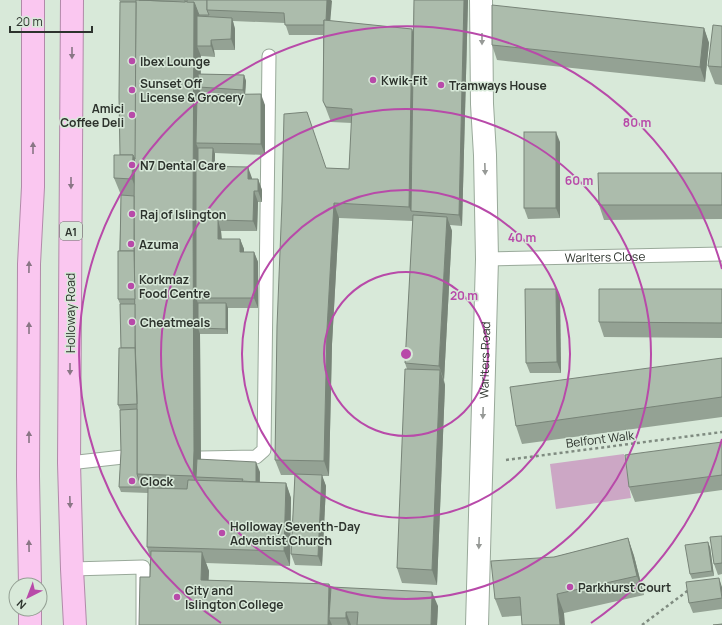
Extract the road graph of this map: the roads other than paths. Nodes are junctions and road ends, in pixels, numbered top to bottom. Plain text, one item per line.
1 (33, 0) edge
2 (72, 0) edge
3 (481, 0) edge
4 (269, 56) dead end
5 (722, 254) edge
6 (487, 259) junction
7 (123, 458) edge
8 (201, 458) edge
9 (69, 463) junction
10 (72, 569) junction
11 (30, 577) edge
12 (75, 625) edge
13 (143, 625) edge
14 (477, 625) edge

11 -> 1 highway
2 -> 9 highway, Holloway Road / A1
3 -> 6 street, Warlters Road
4 - 8 lane
5 - 6 lane, Warlters Close
6 -> 14 street, Warlters Road
7 - 9 lane
9 -> 10 highway, Holloway Road / A1
10 - 12 highway, Holloway Road / A1
10 - 13 lane

